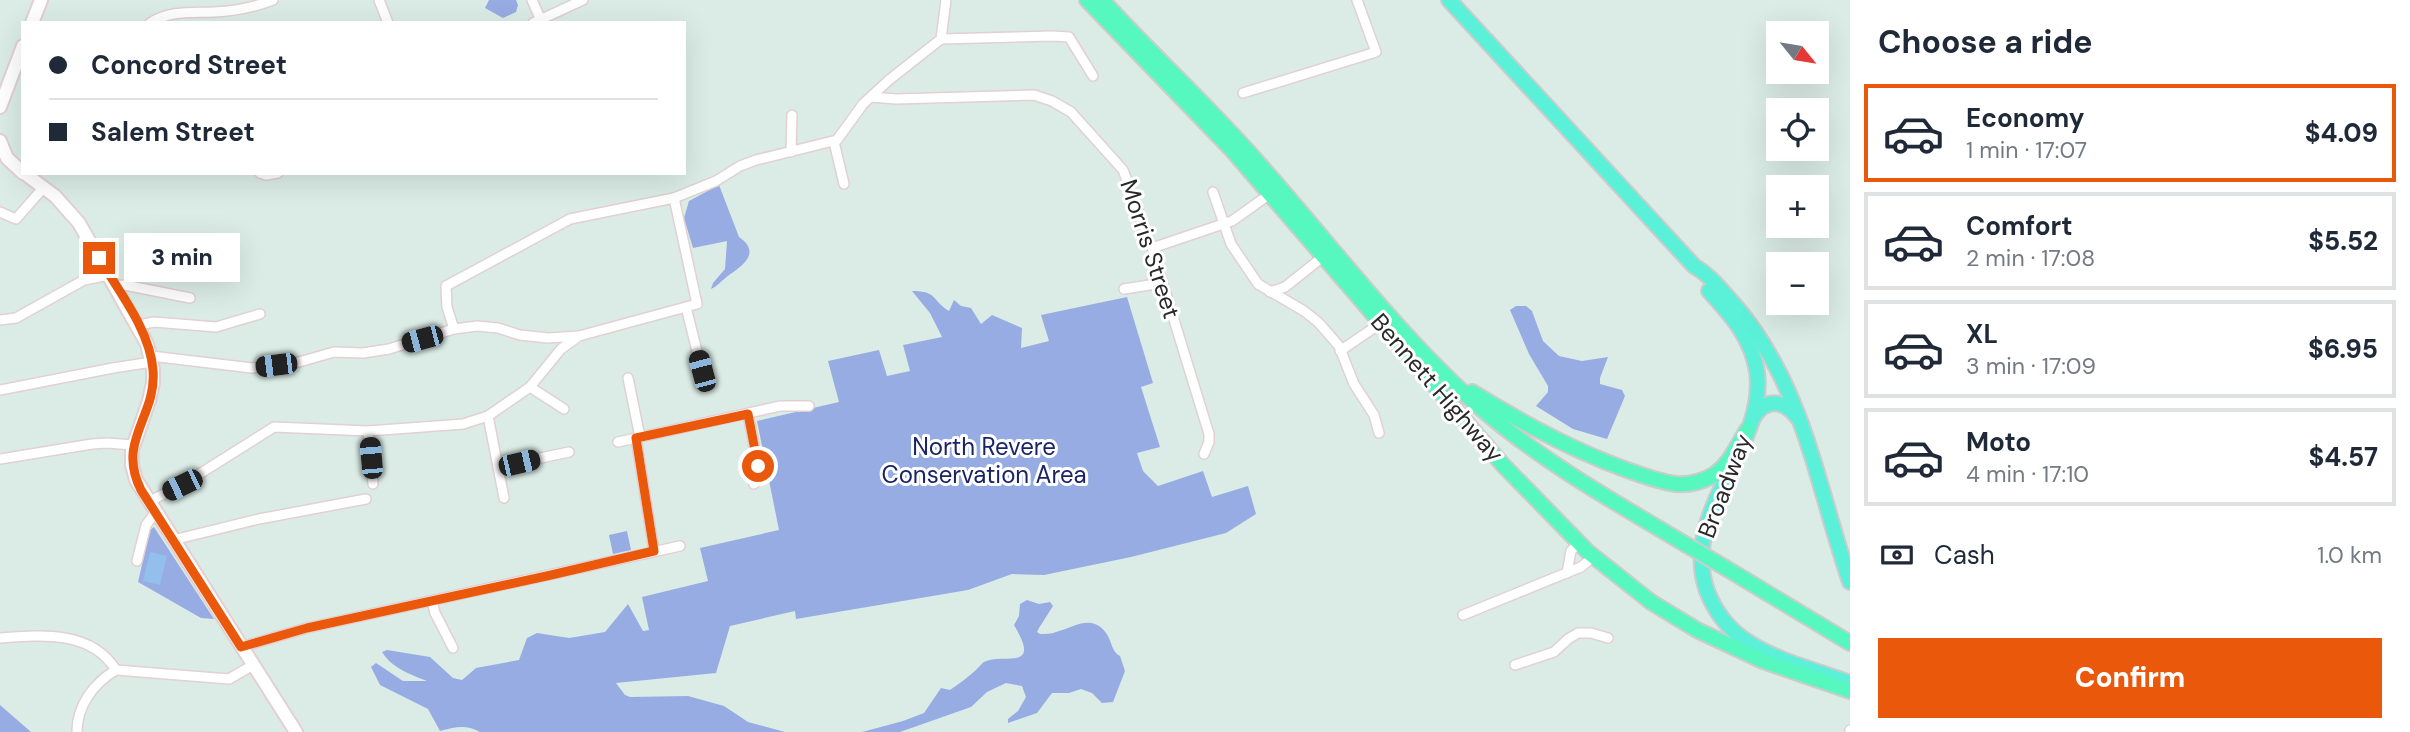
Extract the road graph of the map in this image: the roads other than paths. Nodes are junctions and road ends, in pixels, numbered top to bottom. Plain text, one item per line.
1 (41, 0) edge
2 (273, 0) edge
3 (379, 0) edge
4 (532, 0) edge
5 (583, 0) edge
6 (946, 0) edge
7 (1087, 0) edge
8 (1102, 0) edge
9 (1357, 0) edge
10 (1449, 0) edge
11 (33, 21) edge
12 (154, 21) edge
13 (387, 21) edge
14 (539, 21) edge
15 (541, 21) edge
16 (941, 39) junction
17 (21, 58) edge
18 (1093, 76) dead end
19 (1243, 93) dead end
20 (871, 97) junction
21 (0, 107) edge
22 (792, 115) dead end
23 (0, 141) edge
24 (834, 142) junction
25 (792, 152) junction
26 (21, 171) edge
27 (26, 175) edge
28 (844, 184) dead end
29 (44, 187) junction
30 (1213, 192) dead end
31 (1270, 194) junction
32 (674, 198) junction
33 (0, 212) edge
34 (1224, 225) junction
35 (1152, 248) junction
36 (1324, 256) junction
37 (1693, 266) junction
38 (112, 280) junction
39 (1162, 283) junction
40 (1124, 289) dead end
41 (1270, 292) junction
42 (190, 298) dead end
43 (686, 307) junction
44 (260, 314) dead end
45 (0, 320) edge
46 (1381, 323) junction
47 (138, 325) junction
48 (454, 329) junction
49 (579, 335) junction
50 (1340, 351) junction
51 (152, 359) junction
52 (702, 371) dead end
53 (1444, 374) junction
54 (628, 378) dead end
55 (530, 387) junction
56 (0, 390) edge
57 (809, 406) dead end
58 (564, 409) dead end
59 (748, 414) junction
60 (488, 416) junction
61 (1802, 424) junction
62 (1747, 430) junction
63 (369, 431) junction
64 (1379, 433) dead end
65 (638, 437) junction
66 (618, 442) dead end
67 (133, 445) junction
68 (569, 452) dead end
69 (1204, 454) dead end
70 (0, 459) edge
71 (498, 467) junction
72 (373, 484) dead end
73 (754, 484) dead end
74 (504, 498) dead end
75 (366, 499) dead end
76 (152, 508) junction
77 (173, 540) junction
78 (1577, 543) junction
79 (680, 546) dead end
80 (654, 551) junction
81 (1593, 557) junction
82 (137, 561) dead end
83 (1567, 573) junction
84 (1850, 582) edge
85 (432, 601) junction
86 (1463, 615) dead end
87 (0, 638) edge
88 (1608, 638) dead end
89 (1850, 643) edge
90 (241, 647) junction
91 (453, 648) dead end
92 (253, 665) junction
93 (1515, 665) dead end
94 (116, 670) junction
95 (1850, 683) edge
96 (1850, 691) edge
97 (77, 732) edge
98 (296, 732) edge

1 - 11 main road
2 - 12 street
3 - 13 street
4 - 14 street
5 - 15 street
6 - 16 street
7 - 31 highway, Bennett Highway
8 - 53 highway, Bennett Highway
9 - 19 street
10 - 37 main road, Broadway
16 - 18 street
16 - 20 street
17 - 21 main road
20 - 24 street
20 - 35 street, Morris Street
22 - 25 street
23 - 26 main road
24 - 25 street
24 - 28 street
25 - 32 street
27 - 29 main road
29 - 33 street
29 - 38 main road
30 - 34 street
31 - 34 street
31 - 36 highway, Bennett Highway
32 - 43 street
32 - 48 street
34 - 35 street
34 - 41 street
35 - 39 street, Morris Street
36 - 41 street
36 - 46 highway, Bennett Highway
37 - 61 main road, Broadway
37 - 62 main road, Broadway
38 - 42 street
38 - 45 street
38 - 47 main road
39 - 40 street
39 - 69 street, Morris Street
41 - 50 street
43 - 49 street
43 - 52 street
44 - 47 street
46 - 50 street
46 - 78 highway, Bennett Highway
47 - 51 main road
48 - 49 street
48 - 51 street
49 - 55 street
50 - 64 street
51 - 56 street
51 - 67 main road
53 - 62 highway
53 - 89 highway, Bennett Highway, bridge
54 - 65 street
55 - 58 street
55 - 60 street
57 - 59 street
59 - 65 street
59 - 73 street
60 - 63 street
60 - 71 street
61 - 62 main road
61 - 84 main road, Broadway
62 - 95 main road, Broadway
63 - 72 street
63 - 76 street
65 - 66 street
65 - 80 street
67 - 70 street
67 - 76 main road
68 - 71 street
71 - 74 street
75 - 77 street
76 - 77 main road
76 - 82 street
77 - 90 main road
78 - 81 highway, Bennett Highway
78 - 83 street
79 - 80 street
80 - 85 street
81 - 83 street
81 - 96 highway, Bennett Highway
83 - 86 street
85 - 90 street
85 - 91 street
87 - 94 street
88 - 93 street
90 - 92 main road
92 - 94 street
92 - 98 main road
94 - 97 street

